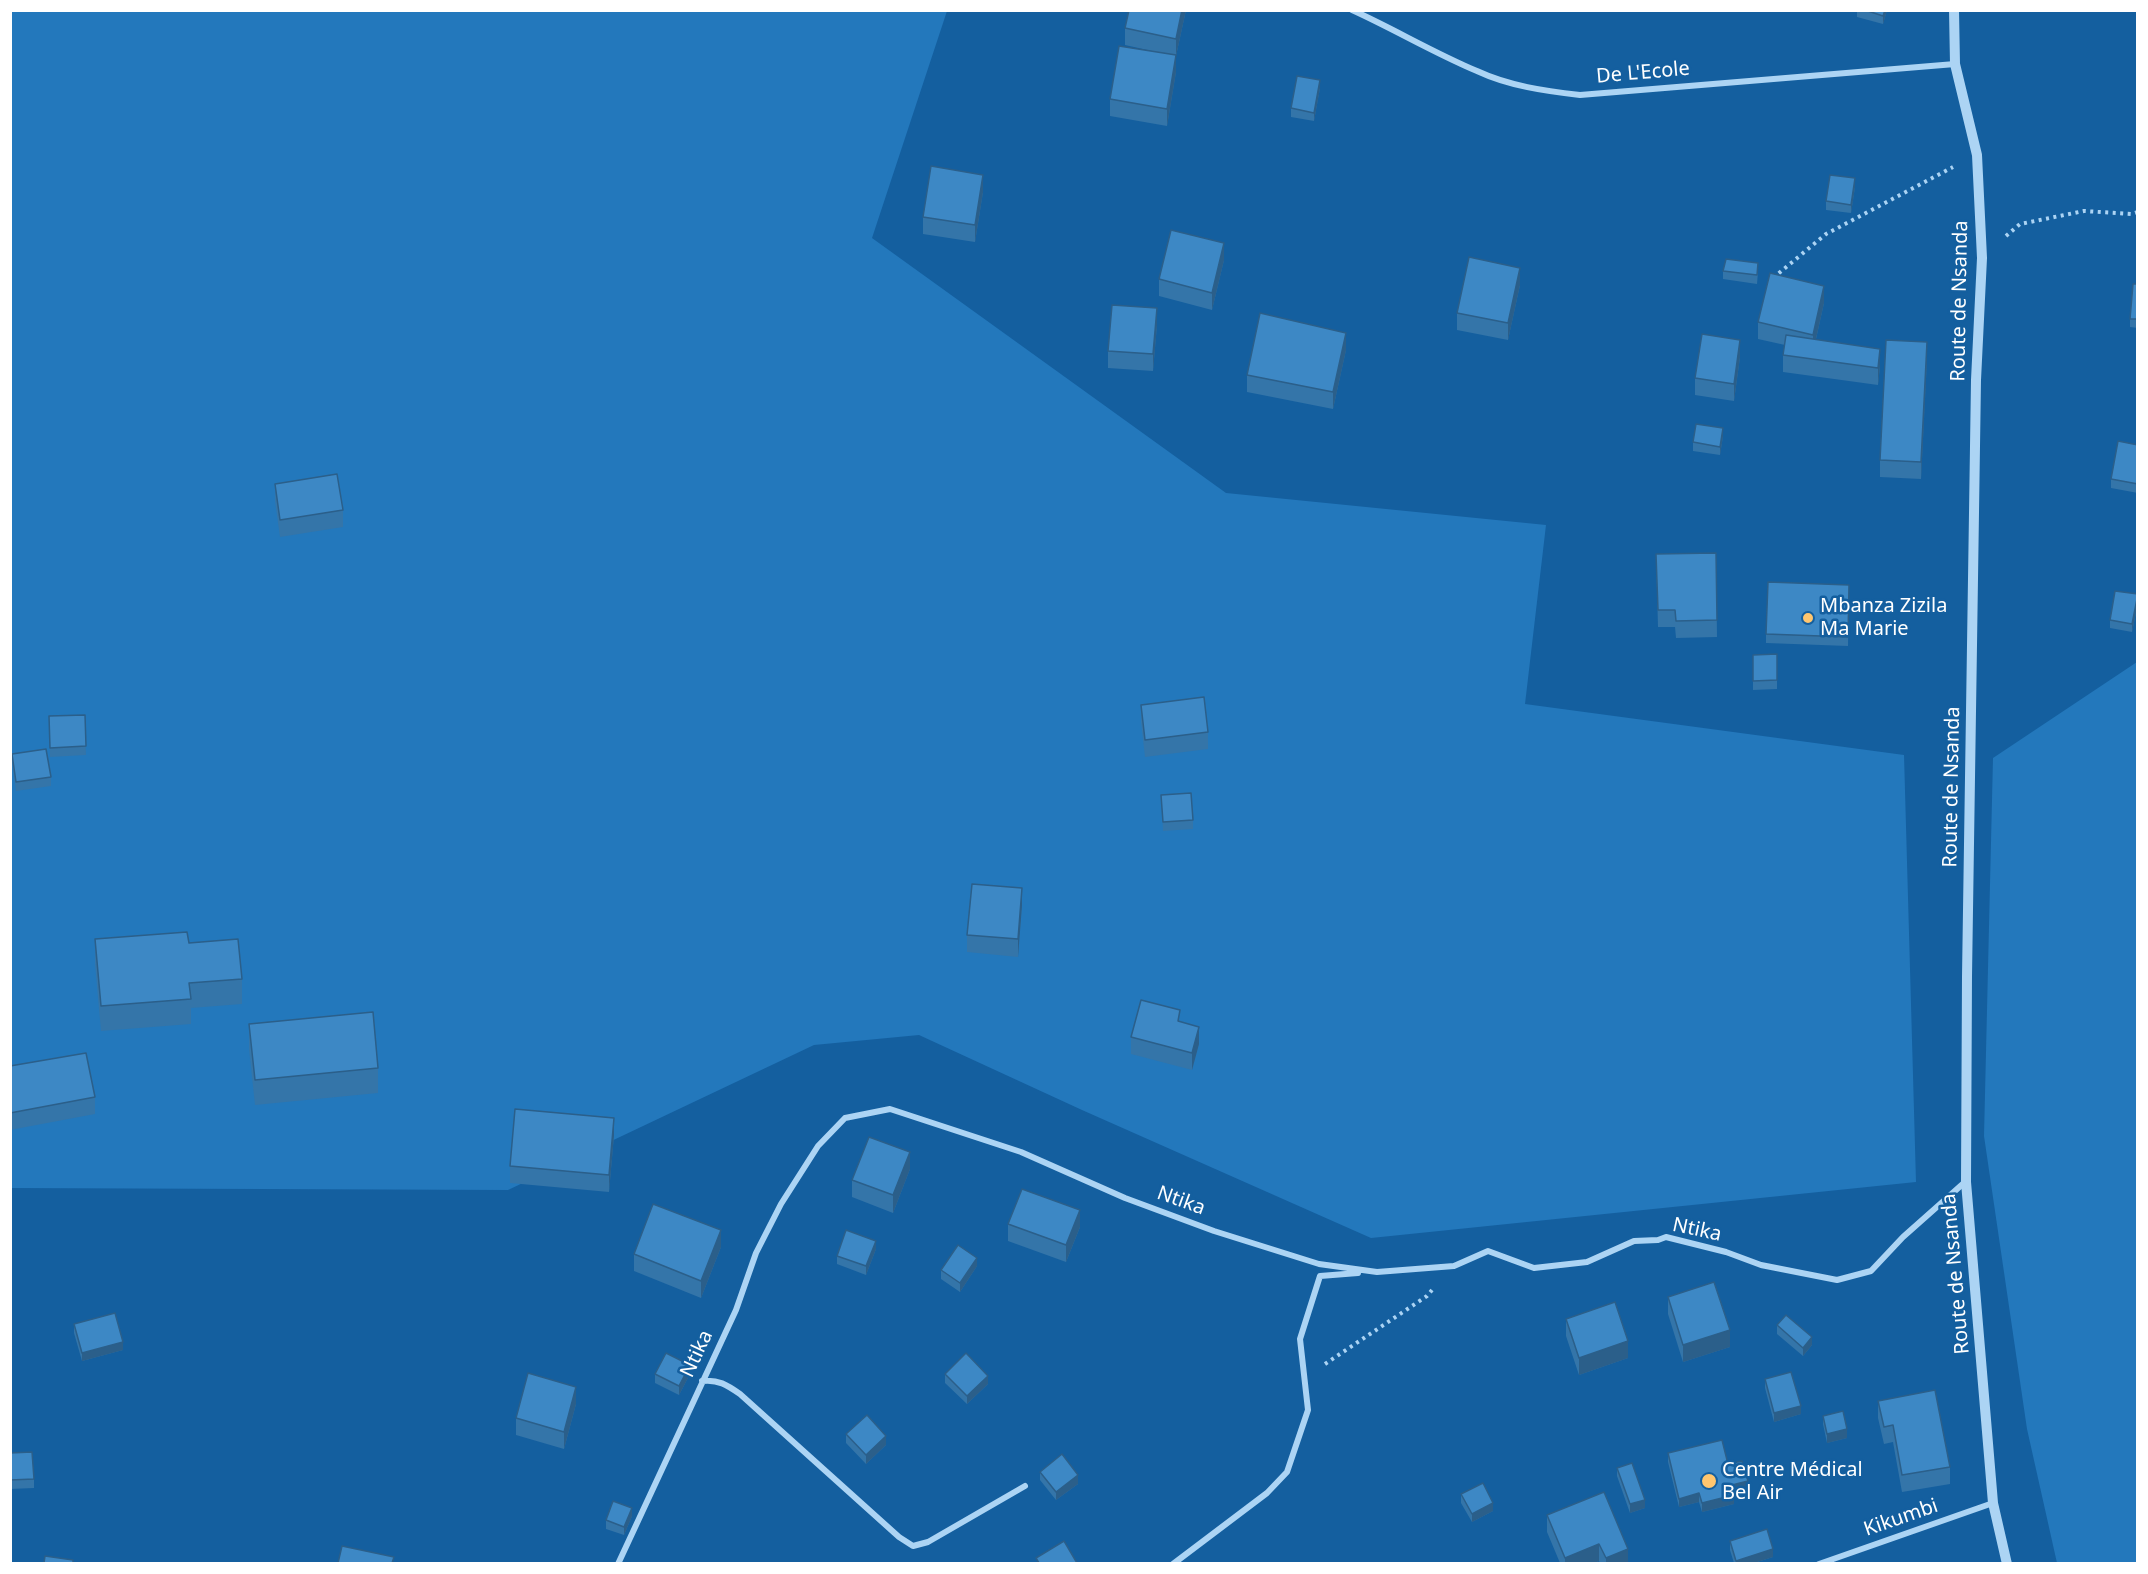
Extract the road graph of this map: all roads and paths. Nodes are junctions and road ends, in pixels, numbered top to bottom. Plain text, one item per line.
1 (1352, 10) edge
2 (1954, 10) edge
3 (1955, 64) junction
4 (1977, 154) junction
5 (2138, 212) edge
6 (1982, 258) junction
7 (1771, 279) edge
8 (1966, 1182) junction
9 (1454, 1266) junction
10 (1377, 1272) junction
11 (1304, 1377) junction
12 (702, 1381) junction
13 (1025, 1486) dead end
14 (1993, 1503) junction
15 (618, 1563) edge
16 (1173, 1563) edge
17 (1819, 1563) edge
18 (2007, 1563) edge

1 - 3 street, De L'Ecole
2 - 3 street, Route de Nsanda
3 - 4 street, Route de Nsanda
4 - 6 street, Route de Nsanda
4 - 7 path
5 - 6 path
6 - 8 street, Route de Nsanda
8 - 9 street, Ntika
8 - 14 street, Route de Nsanda
9 - 10 street, Ntika
9 - 11 path
10 - 11 street
10 - 12 street, Ntika
11 - 16 street
12 - 13 street
12 - 15 street, Ntika
14 - 17 street, Kikumbi
14 - 18 street, Route de Nsanda

